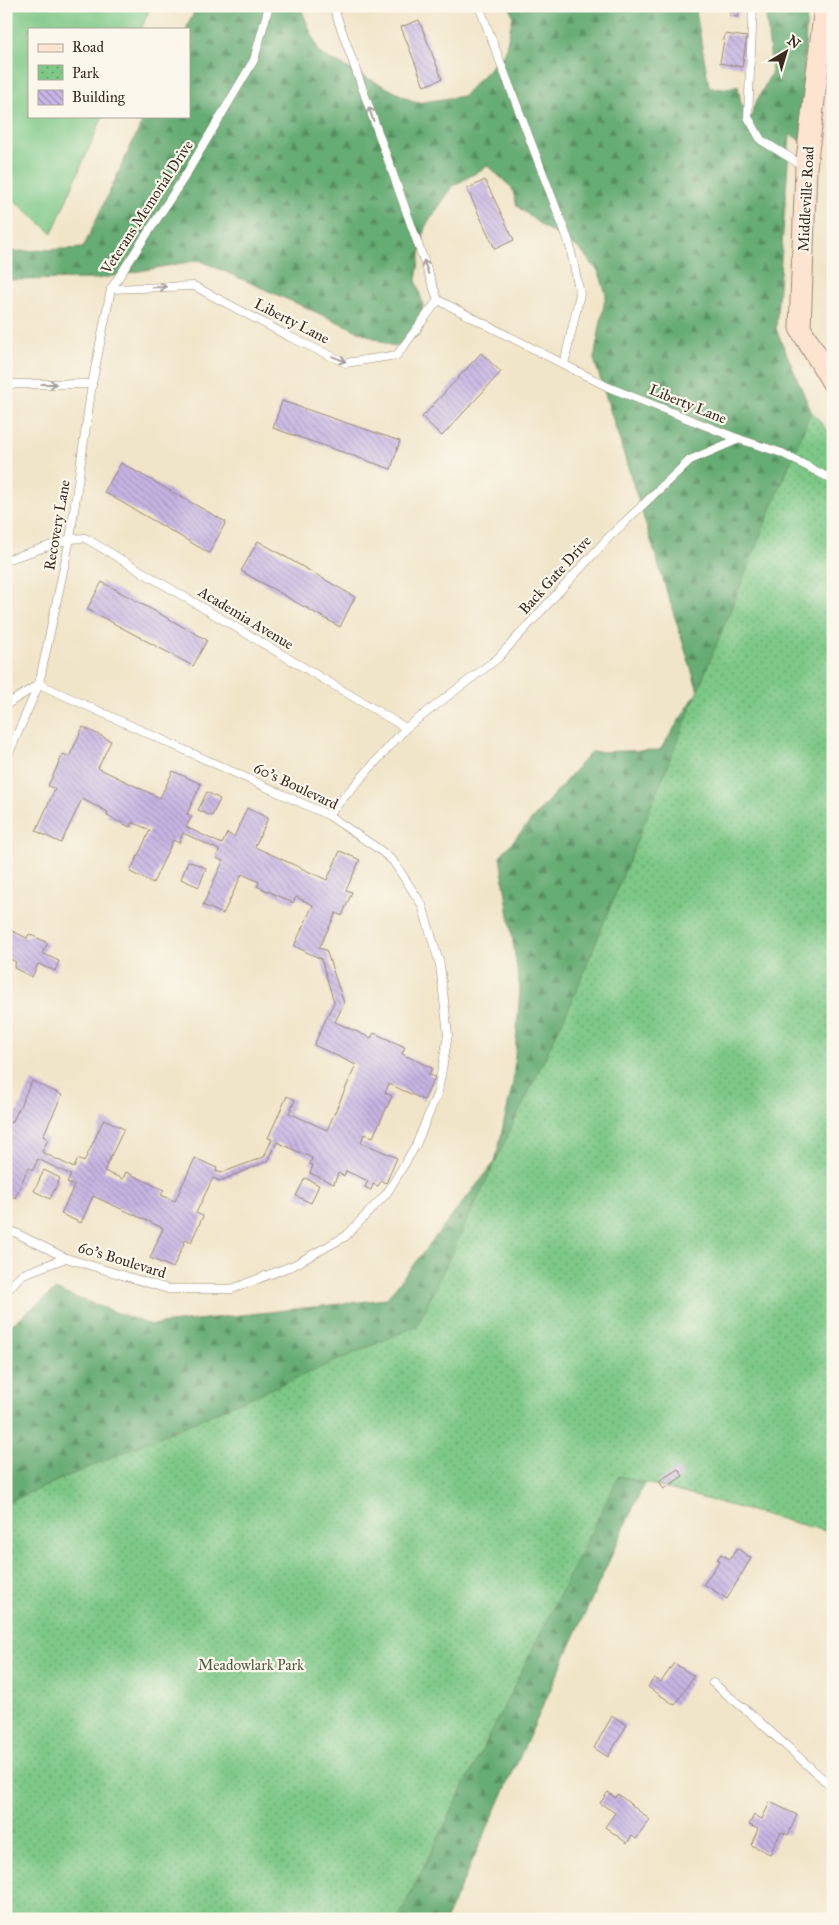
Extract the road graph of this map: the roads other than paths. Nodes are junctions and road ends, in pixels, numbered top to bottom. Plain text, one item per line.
1 (269, 6) edge
2 (333, 6) edge
3 (479, 6) edge
4 (753, 6) edge
5 (825, 6) edge
6 (806, 168) junction
7 (111, 288) junction
8 (438, 300) junction
9 (564, 364) junction
10 (833, 383) edge
11 (6, 384) edge
12 (92, 384) junction
13 (740, 439) junction
14 (833, 480) edge
15 (70, 539) junction
16 (6, 560) edge
17 (39, 684) junction
18 (6, 706) edge
19 (406, 728) junction
20 (6, 760) edge
21 (328, 815) junction
22 (6, 1228) edge
23 (66, 1258) junction
24 (6, 1292) edge
25 (713, 1683) dead end
26 (833, 1788) edge

1 - 7 lane, Veterans Memorial Drive
8 -> 2 lane
3 - 9 lane
4 - 6 lane
5 - 6 street, Middleville Road
6 - 10 street, Middleville Road
7 -> 8 lane, Liberty Lane
7 - 12 lane, Recovery Lane
8 - 9 lane, Liberty Lane
9 - 13 lane, Liberty Lane
11 -> 12 lane
12 - 15 lane, Recovery Lane
13 - 14 lane
13 - 19 lane, Back Gate Drive
15 - 16 lane
15 - 17 lane, Recovery Lane
15 - 19 lane, Academia Avenue
17 - 18 lane
17 - 20 lane, Recovery Lane
17 - 21 lane, 60's Boulevard
19 - 21 lane, Back Gate Drive
21 - 23 lane, 60's Boulevard
22 - 23 lane
23 - 24 lane, 60's Boulevard
25 - 26 lane

